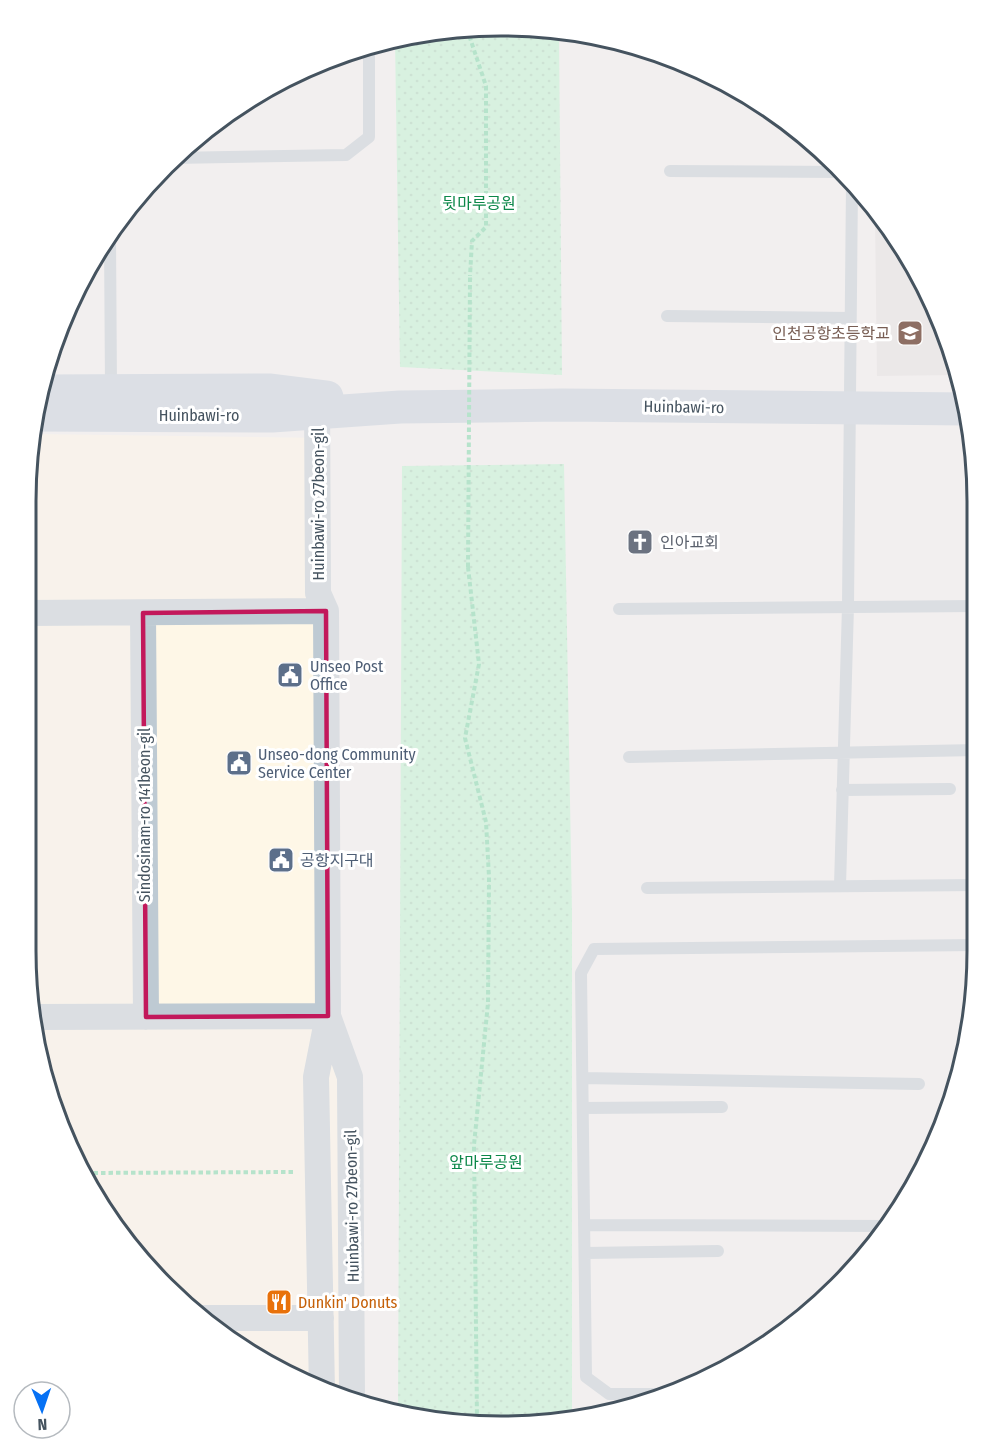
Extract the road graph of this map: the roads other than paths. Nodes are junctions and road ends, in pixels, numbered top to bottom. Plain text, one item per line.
1 (369, 56) edge
2 (188, 158) edge
3 (670, 171) dead end
4 (831, 172) edge
5 (852, 196) edge
6 (110, 249) edge
7 (667, 316) dead end
8 (850, 318) junction
9 (50, 391) edge
10 (111, 391) junction
11 (324, 405) junction
12 (958, 409) edge
13 (849, 410) junction
14 (44, 415) edge
15 (848, 606) junction
16 (967, 606) edge
17 (619, 609) dead end
18 (326, 610) junction
19 (36, 613) edge
20 (143, 613) junction
21 (967, 750) edge
22 (843, 753) junction
23 (629, 757) dead end
24 (950, 789) dead end
25 (842, 790) junction
26 (967, 885) edge
27 (840, 886) junction
28 (647, 888) dead end
29 (967, 945) edge
30 (328, 1016) junction
31 (41, 1017) edge
32 (146, 1017) junction
33 (583, 1078) junction
34 (919, 1084) dead end
35 (722, 1107) dead end
36 (583, 1108) junction
37 (584, 1225) junction
38 (877, 1226) edge
39 (718, 1251) dead end
40 (585, 1253) junction
41 (216, 1318) edge
42 (321, 1318) junction
43 (322, 1380) edge
44 (352, 1391) edge
45 (641, 1394) edge

1 - 2 lane
3 - 4 lane
5 - 8 lane
6 - 10 lane
7 - 8 lane
8 - 13 lane
9 - 10 street, Huinbawi-ro
10 - 11 street, Huinbawi-ro
11 - 13 street, Huinbawi-ro
11 - 14 street, Huinbawi-ro
11 - 18 street, Huinbawi-ro 27beon-gil
12 - 13 street, Huinbawi-ro
13 - 15 lane
15 - 16 lane
15 - 17 lane
15 - 22 lane
18 - 20 street
18 - 30 street, Huinbawi-ro 27beon-gil
19 - 20 street
20 - 32 street, Sindosinam-ro 141beon-gil
21 - 22 lane
22 - 23 lane
22 - 25 lane
24 - 25 lane
25 - 27 lane
26 - 27 lane
27 - 28 lane
29 - 33 lane
30 - 32 street
30 - 42 street, Huinbawi-ro 27beon-gil
30 - 44 street, Huinbawi-ro 27beon-gil
31 - 32 street
33 - 34 lane
33 - 36 lane
35 - 36 lane
36 - 37 lane
37 - 38 lane
37 - 40 lane
39 - 40 lane
40 - 45 lane
41 - 42 street
42 - 43 street, Huinbawi-ro 27beon-gil

